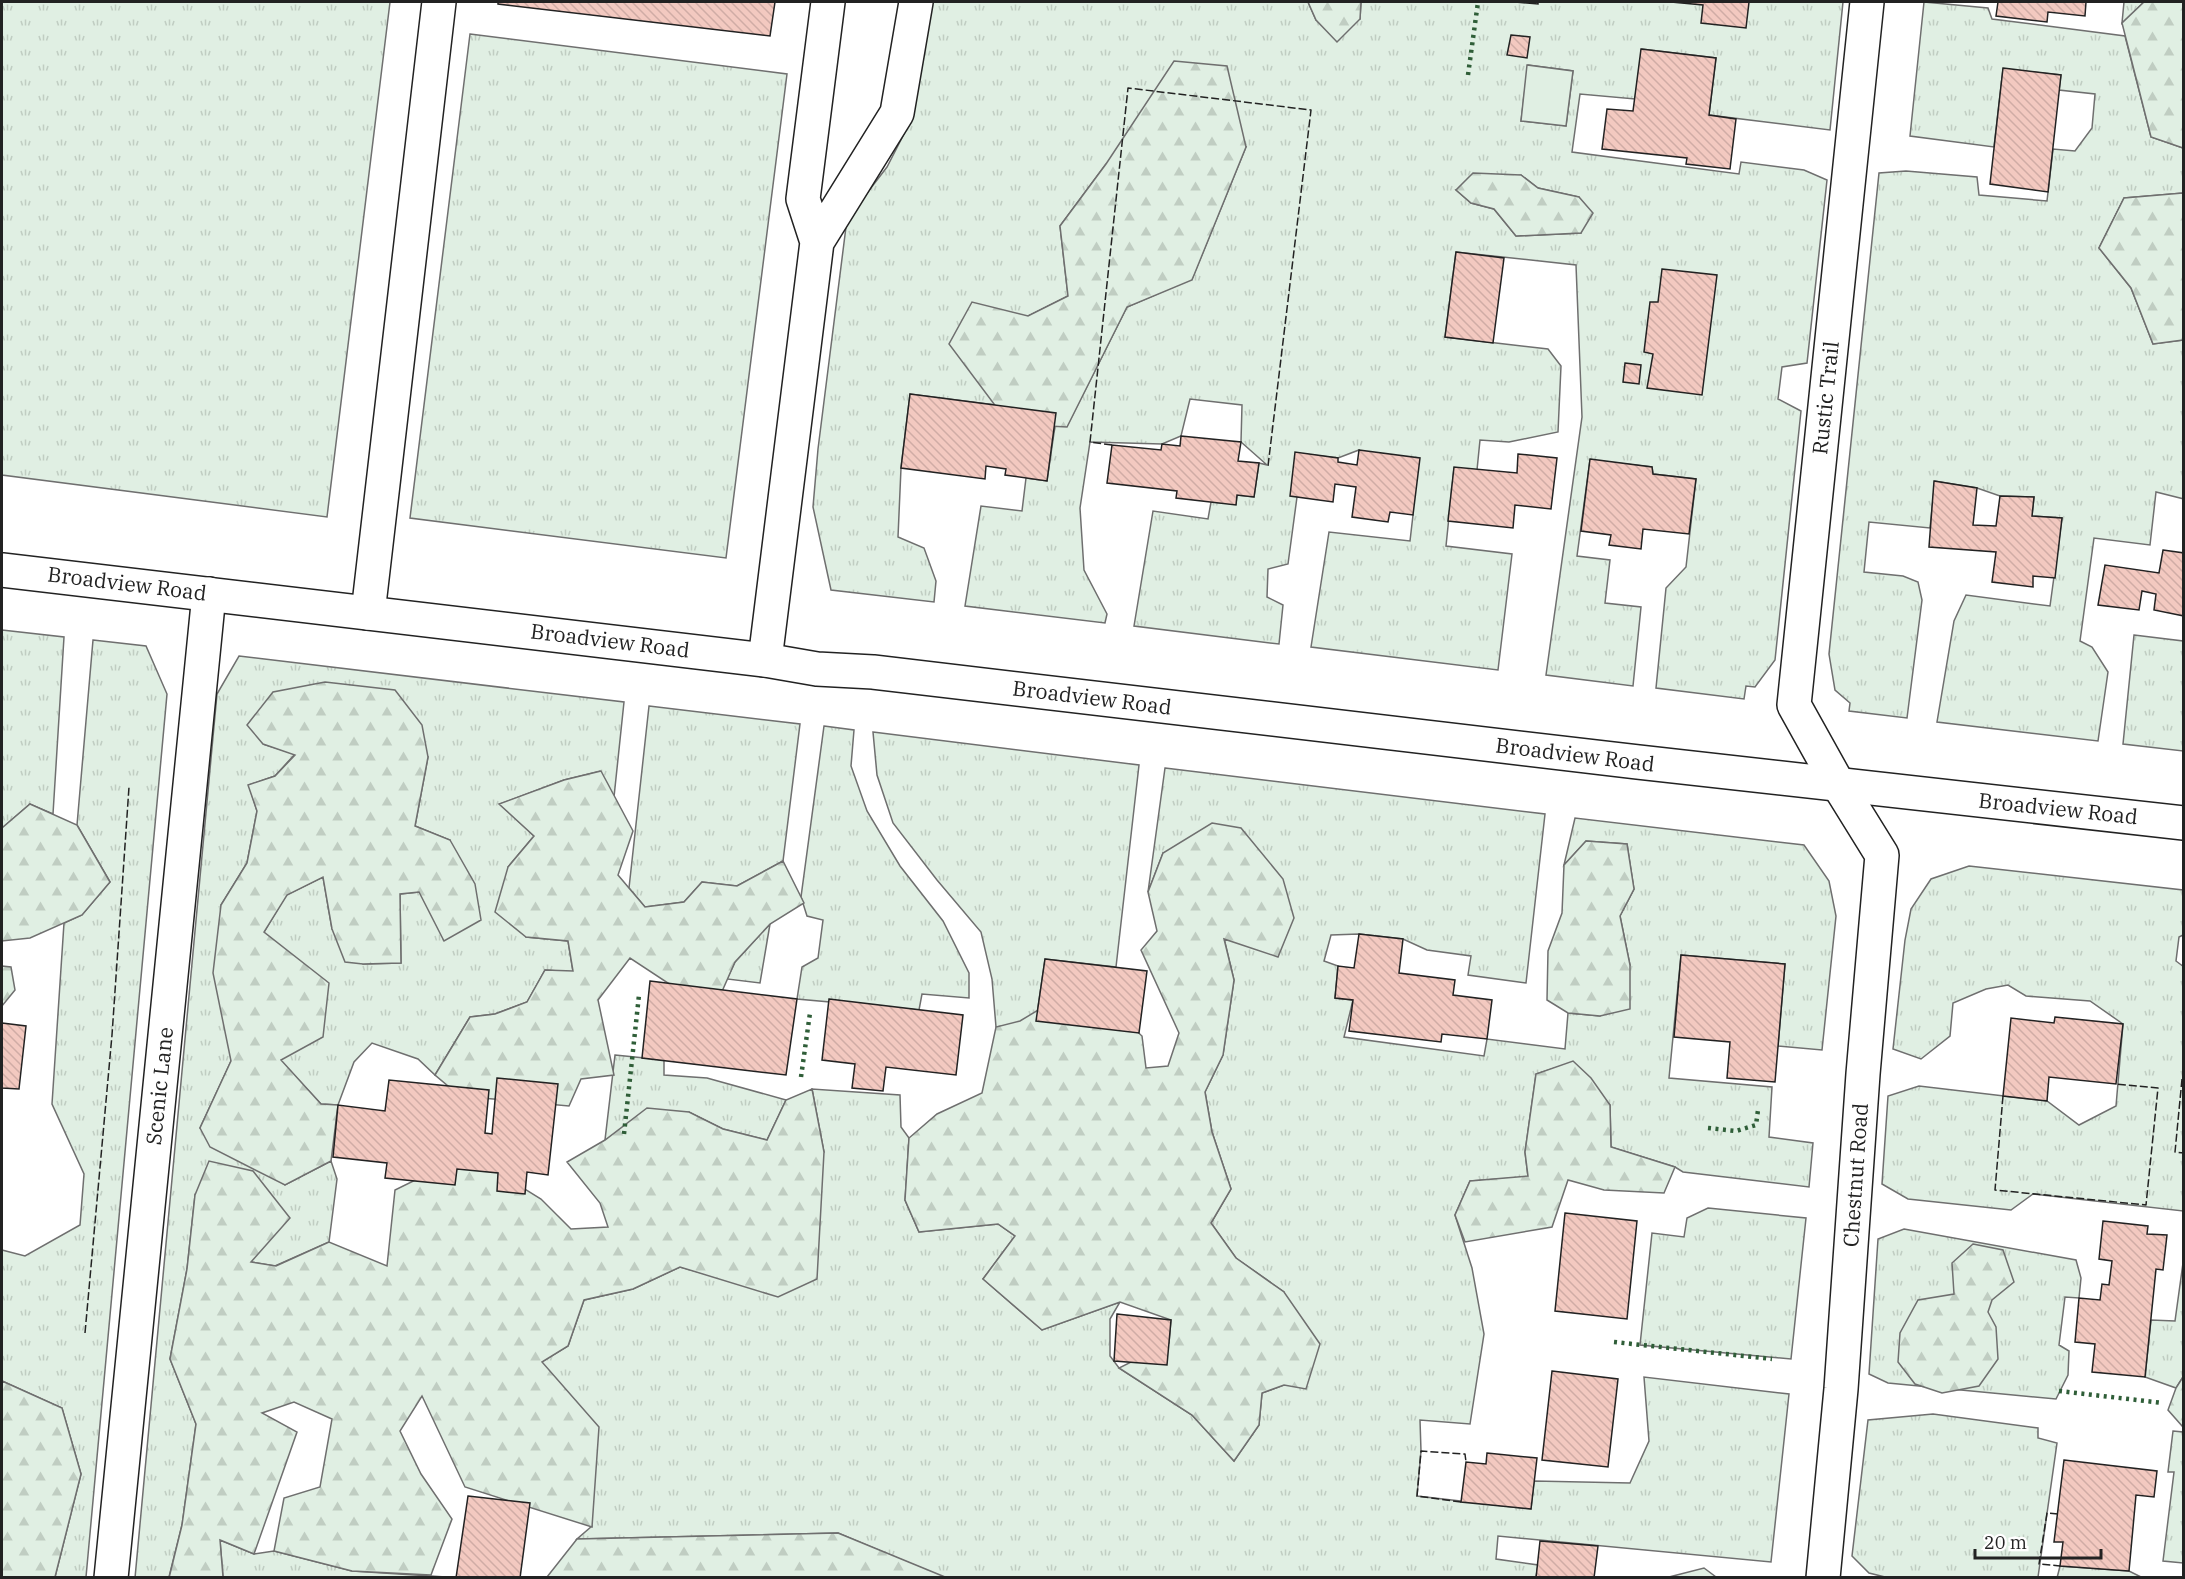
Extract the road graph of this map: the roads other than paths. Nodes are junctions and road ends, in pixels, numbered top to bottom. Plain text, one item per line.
1 (439, 2) edge
2 (828, 2) edge
3 (916, 2) edge
4 (1867, 2) edge
5 (817, 243) junction
6 (2, 570) edge
7 (208, 594) junction
8 (368, 613) junction
9 (765, 660) junction
10 (1838, 784) junction
11 (2184, 823) edge
12 (111, 1578) edge
13 (1823, 1578) edge

1 - 8 street
2 - 5 street
3 - 5 street
4 - 10 street, Rustic Trail
5 - 9 street
6 - 7 street, Broadview Road
7 - 8 street, Broadview Road
7 - 12 street, Scenic Lane
8 - 9 street, Broadview Road
9 - 10 street, Broadview Road
10 - 11 street, Broadview Road
10 - 13 street, Chestnut Road

